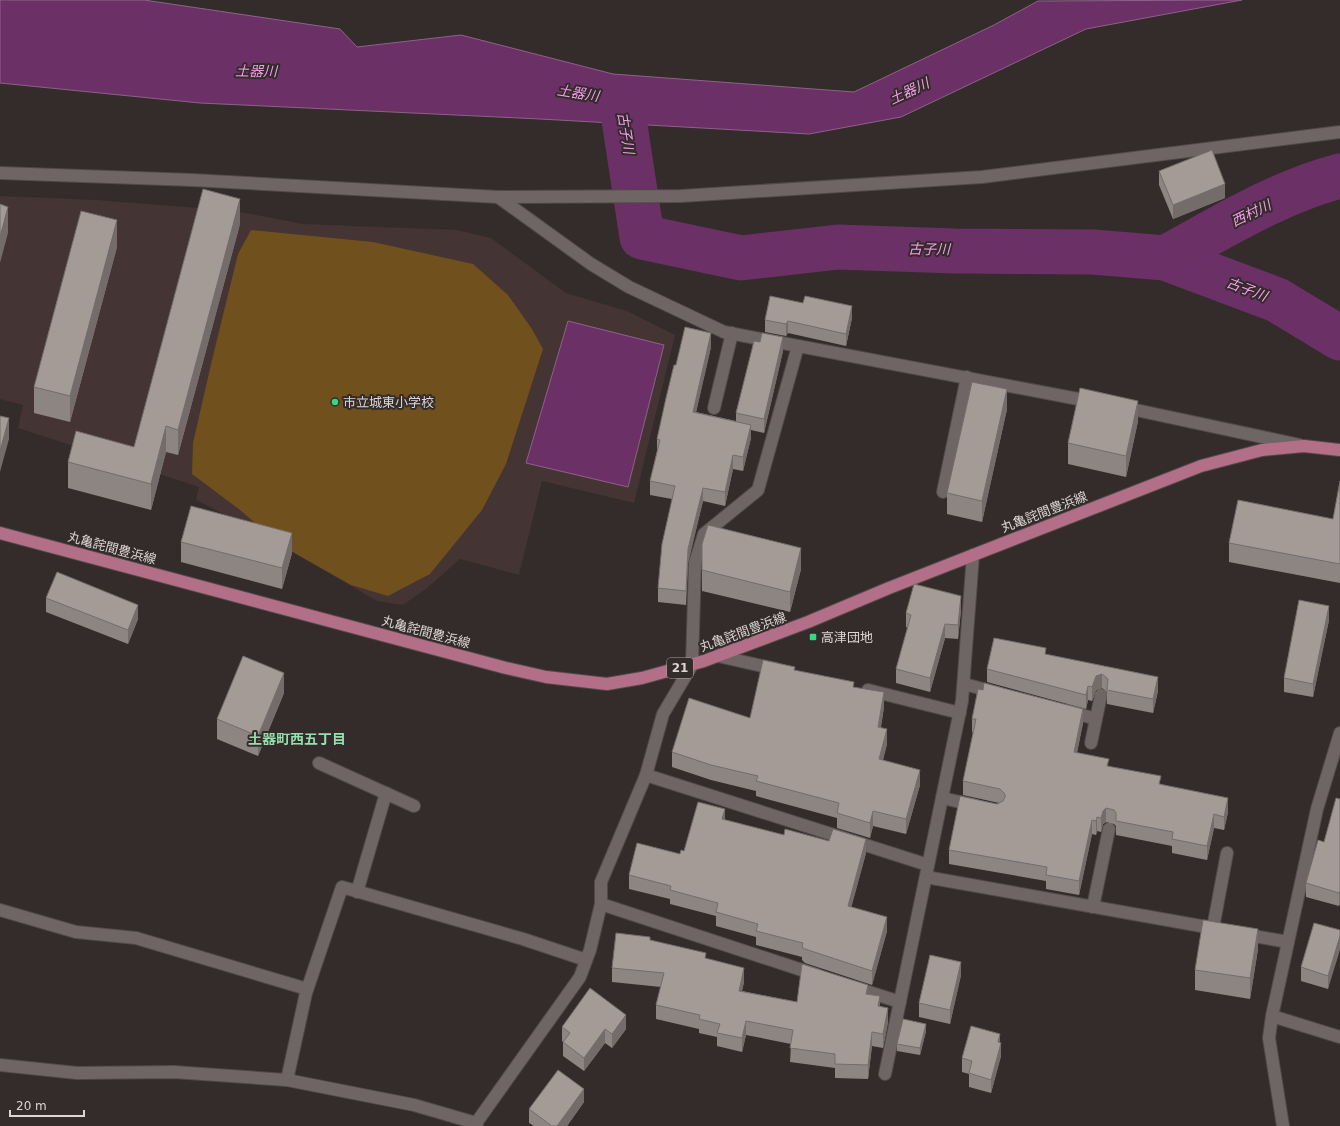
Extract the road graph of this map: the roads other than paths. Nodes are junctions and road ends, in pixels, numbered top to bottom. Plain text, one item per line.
1 (1340, 132) edge
2 (0, 173) edge
3 (498, 197) junction
4 (732, 333) junction
5 (798, 346) junction
6 (967, 377) junction
7 (714, 408) dead end
8 (1304, 446) junction
9 (1340, 450) edge
10 (943, 492) dead end
11 (0, 533) edge
12 (973, 555) junction
13 (718, 656) junction
14 (692, 665) junction
15 (788, 671) edge
16 (964, 684) junction
17 (855, 687) edge
18 (1101, 695) dead end
19 (1008, 696) edge
20 (1059, 709) edge
21 (960, 713) junction
22 (1096, 719) junction
23 (1340, 733) edge
24 (1091, 743) dead end
25 (319, 763) dead end
26 (646, 775) junction
27 (386, 793) junction
28 (942, 798) junction
29 (414, 806) dead end
30 (984, 807) edge
31 (1109, 829) dead end
32 (1227, 853) dead end
33 (928, 865) junction
34 (926, 877) junction
35 (357, 892) junction
36 (601, 904) junction
37 (1093, 907) junction
38 (0, 910) edge
39 (1213, 928) junction
40 (1288, 942) junction
41 (586, 960) junction
42 (825, 978) edge
43 (840, 983) edge
44 (308, 989) junction
45 (900, 1002) junction
46 (1272, 1016) junction
47 (1340, 1037) edge
48 (0, 1065) edge
49 (884, 1074) dead end
50 (287, 1080) junction
51 (476, 1125) edge
52 (1283, 1126) edge

1 - 3 street
2 - 3 street
3 - 4 street
4 - 5 street
4 - 7 street
5 - 6 street
5 - 14 street
6 - 8 street
6 - 10 street
8 - 9 main road, 丸亀詫間豊浜線 / 21
8 - 12 main road, 丸亀詫間豊浜線 / 21
11 - 14 main road, 丸亀詫間豊浜線 / 21
12 - 13 main road, 丸亀詫間豊浜線 / 21
12 - 16 street
13 - 14 main road, 丸亀詫間豊浜線 / 21
13 - 15 street
14 - 26 street
16 - 19 street
16 - 21 street
17 - 21 street
18 - 22 street
20 - 22 street
21 - 28 street
22 - 24 street
23 - 40 street
25 - 27 street
26 - 33 street
26 - 36 street
27 - 29 street
27 - 35 street
28 - 30 street
28 - 33 street
31 - 37 street
32 - 39 street
33 - 34 street
34 - 37 street
34 - 45 street
35 - 41 street
35 - 44 street
36 - 41 street
36 - 42 street
37 - 39 street
38 - 44 street
39 - 40 street
40 - 46 street
41 - 51 street
43 - 45 street
44 - 50 street
45 - 49 street
46 - 47 street
46 - 52 street
48 - 50 street
50 - 51 street

